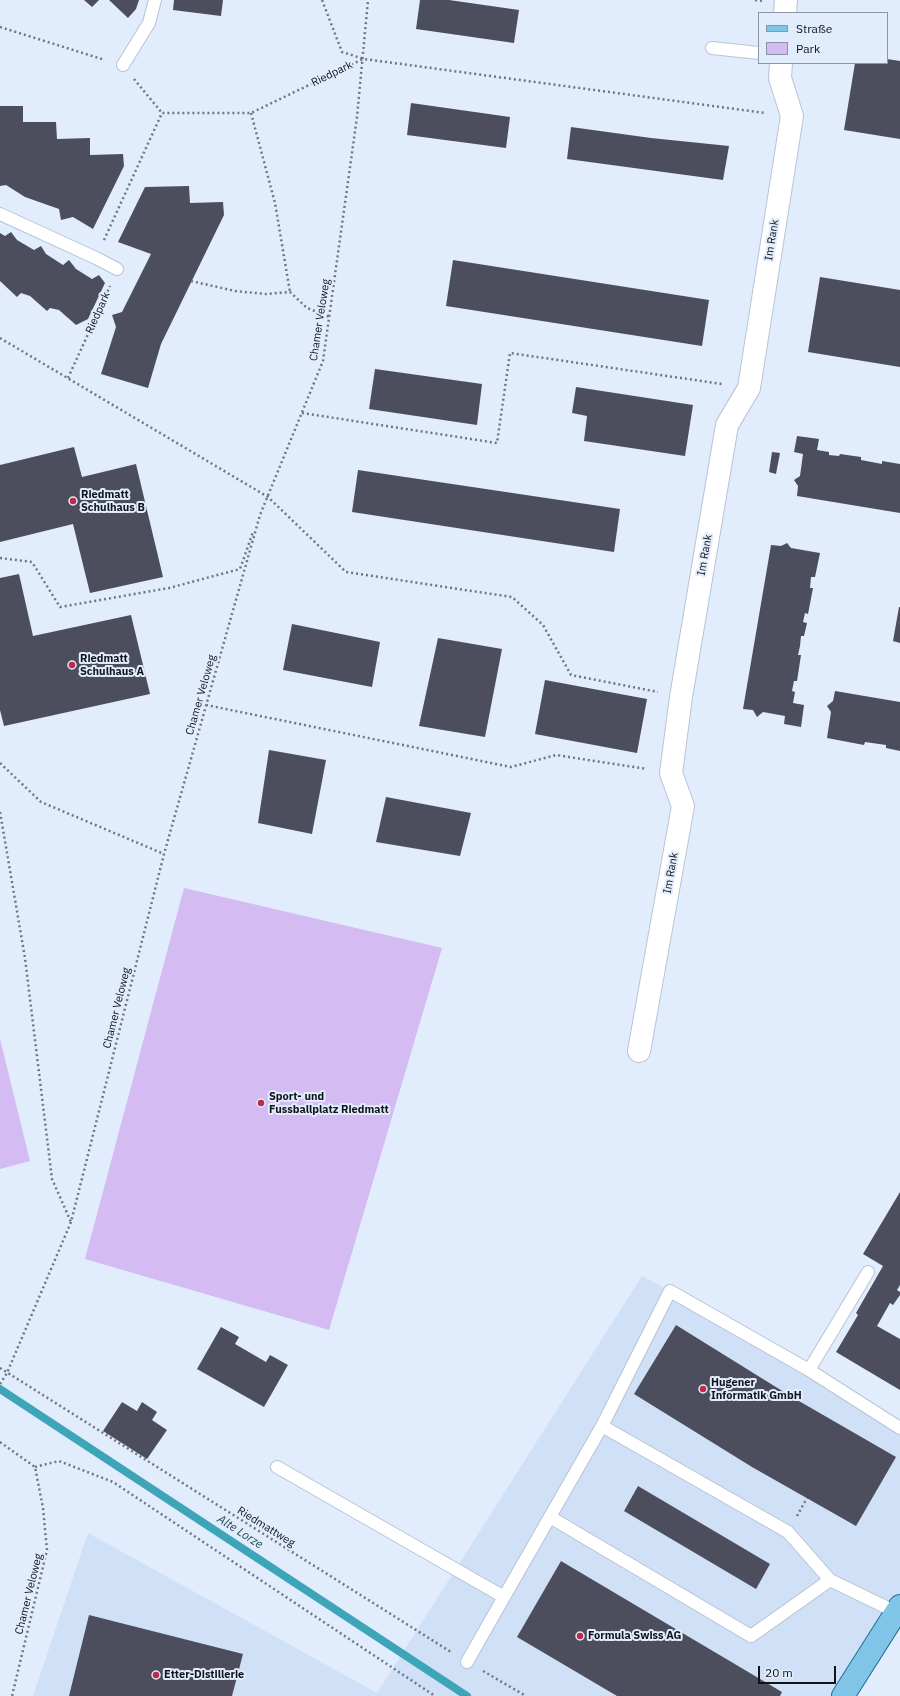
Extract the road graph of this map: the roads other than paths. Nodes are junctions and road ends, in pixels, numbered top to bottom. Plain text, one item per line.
1 (155, 0) edge
2 (786, 0) edge
3 (785, 12) edge
4 (712, 48) dead end
5 (758, 53) edge
6 (781, 64) edge
7 (123, 65) road end
8 (0, 214) edge
9 (118, 269) road end
10 (639, 1051) dead end
11 (868, 1272) dead end
12 (809, 1370) junction
13 (602, 1426) junction
14 (900, 1428) edge
15 (276, 1467) dead end
16 (550, 1517) junction
17 (830, 1580) junction
18 (504, 1597) junction
19 (898, 1609) edge
20 (466, 1662) road end
21 (843, 1696) edge

1 - 7 lane
2 - 3 street
4 - 5 lane
6 - 10 street, Im Rank
8 - 9 lane
11 - 12 lane
12 - 13 lane
12 - 14 lane
13 - 16 lane
13 - 17 lane
15 - 18 lane
16 - 17 lane
16 - 18 lane
17 - 19 lane
18 - 20 lane
19 - 21 main road

